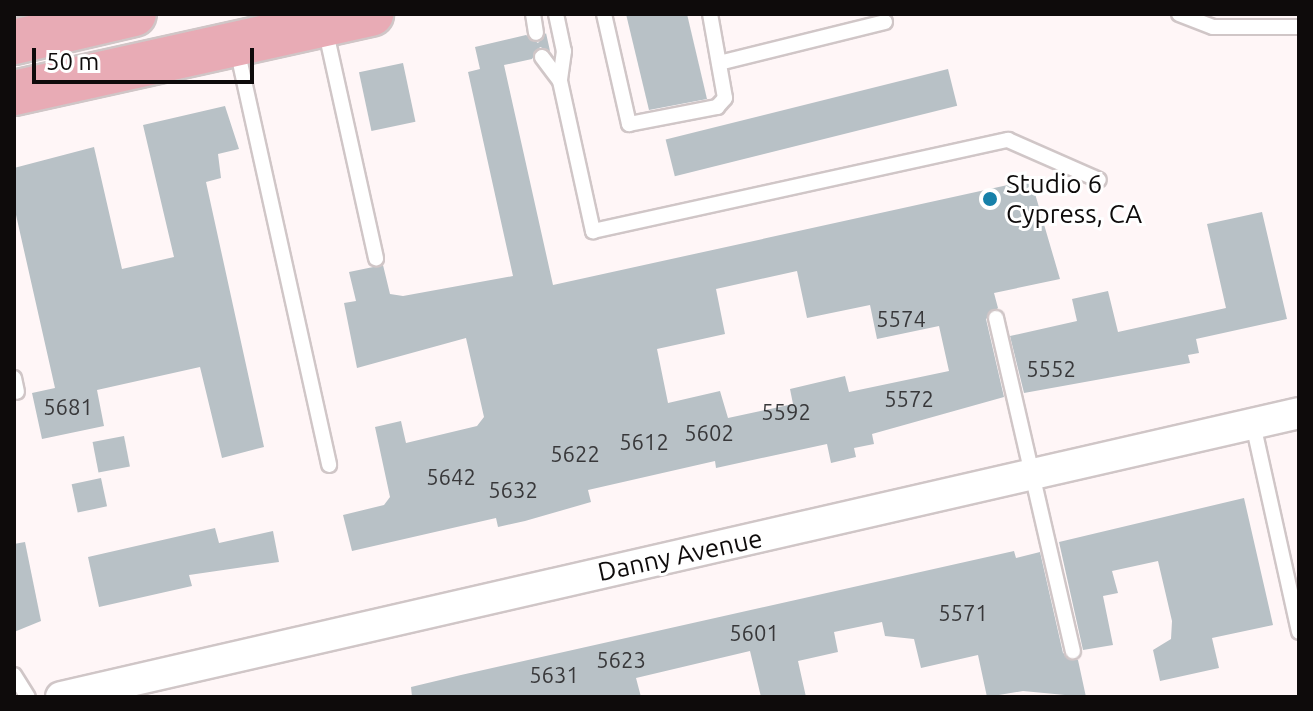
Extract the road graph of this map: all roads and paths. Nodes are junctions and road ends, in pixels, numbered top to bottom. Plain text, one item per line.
1 (371, 14) edge
2 (533, 14) edge
3 (556, 14) edge
4 (604, 14) edge
5 (710, 14) edge
6 (1179, 14) edge
7 (117, 16) edge
8 (63, 22) edge
9 (885, 22) dead end
10 (324, 25) junction
11 (1299, 27) edge
12 (536, 33) dead end
13 (14, 42) edge
14 (236, 45) junction
15 (542, 57) dead end
16 (719, 63) junction
17 (560, 81) junction
18 (14, 93) edge
19 (1099, 180) dead end
20 (376, 258) dead end
21 (996, 318) dead end
22 (1299, 413) edge
23 (1253, 424) junction
24 (329, 465) dead end
25 (1033, 478) junction
26 (1299, 632) edge
27 (1073, 651) dead end
28 (14, 675) edge
29 (28, 697) edge
30 (61, 697) edge

1 - 10 main road
2 - 12 lane
3 - 17 lane
4 - 16 lane
5 - 16 lane
6 - 11 lane
7 - 8 main road
8 - 13 main road
9 - 16 lane
10 - 14 main road
10 - 20 lane
14 - 18 main road
14 - 24 lane
15 - 17 lane
17 - 19 lane
21 - 25 lane
22 - 23 street, Danny Avenue
23 - 25 street, Danny Avenue
23 - 26 lane
25 - 27 lane
25 - 30 street, Danny Avenue
28 - 29 lane

